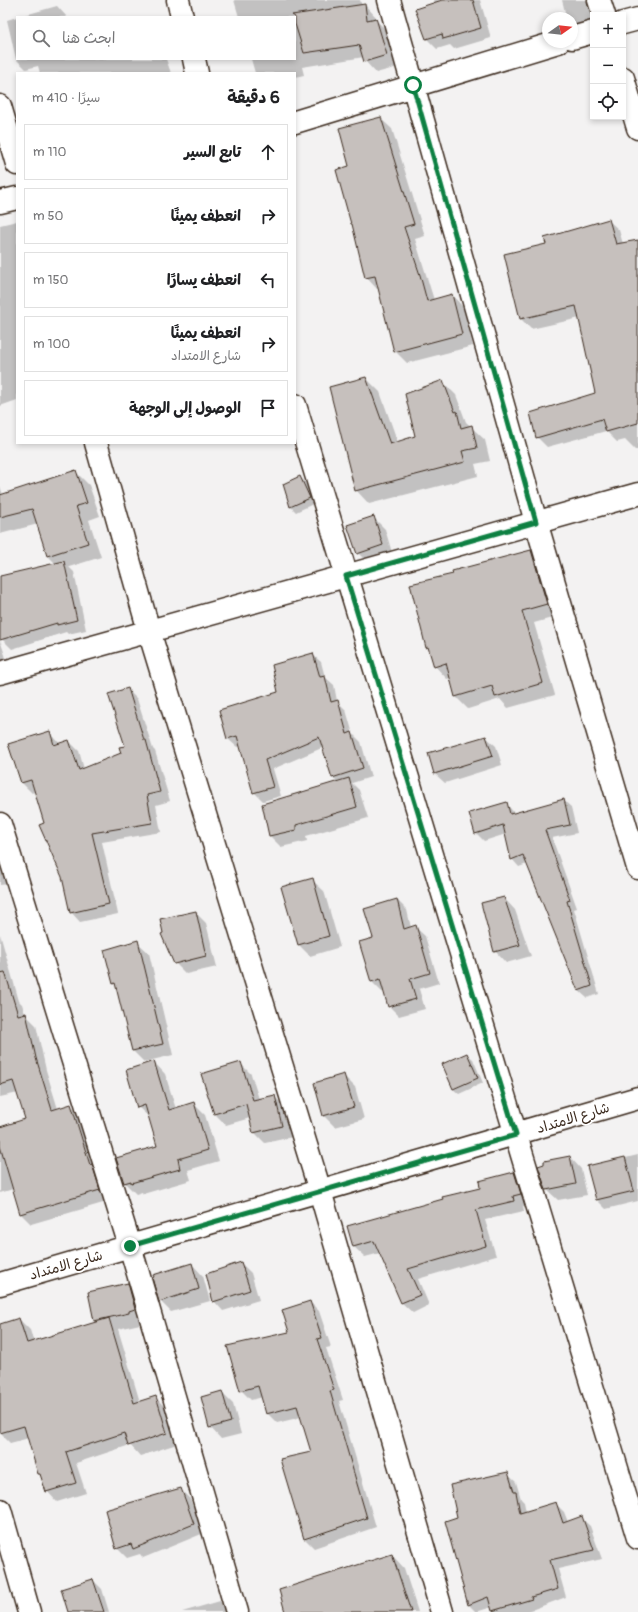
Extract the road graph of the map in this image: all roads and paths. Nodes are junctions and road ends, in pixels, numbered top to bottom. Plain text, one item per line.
1 (178, 0) edge
2 (389, 0) edge
3 (600, 0) edge
4 (603, 12) edge
5 (182, 16) edge
6 (638, 19) edge
7 (626, 22) edge
8 (590, 33) edge
9 (578, 36) edge
10 (542, 47) edge
11 (194, 60) edge
12 (198, 72) edge
13 (625, 84) edge
14 (413, 85) junction
15 (0, 106) edge
16 (296, 122) edge
17 (638, 128) edge
18 (16, 161) edge
19 (16, 198) edge
20 (0, 202) edge
21 (296, 408) edge
22 (96, 444) edge
23 (638, 494) edge
24 (536, 522) junction
25 (346, 576) junction
26 (148, 631) junction
27 (0, 673) edge
28 (0, 824) edge
29 (638, 868) edge
30 (638, 1098) edge
31 (516, 1135) junction
32 (320, 1191) junction
33 (130, 1246) junction
34 (0, 1284) edge
35 (0, 1510) edge
36 (638, 1538) edge
37 (29, 1612) edge
38 (237, 1612) edge
39 (442, 1612) edge

1 - 5 street
2 - 14 street
3 - 4 street
6 - 7 street
8 - 9 street
10 - 14 street
11 - 12 street
13 - 17 street
14 - 16 street
14 - 24 street
15 - 18 street
19 - 20 street
21 - 25 street
22 - 26 street
23 - 24 street
24 - 25 street
24 - 29 street
25 - 26 street
25 - 31 street
26 - 27 street
26 - 32 street
28 - 33 street
30 - 31 street, شارع الامتداد
31 - 32 street, شارع الامتداد
31 - 36 street
32 - 33 street, شارع الامتداد
32 - 39 street
33 - 34 street, شارع الامتداد
33 - 38 street
35 - 37 street

